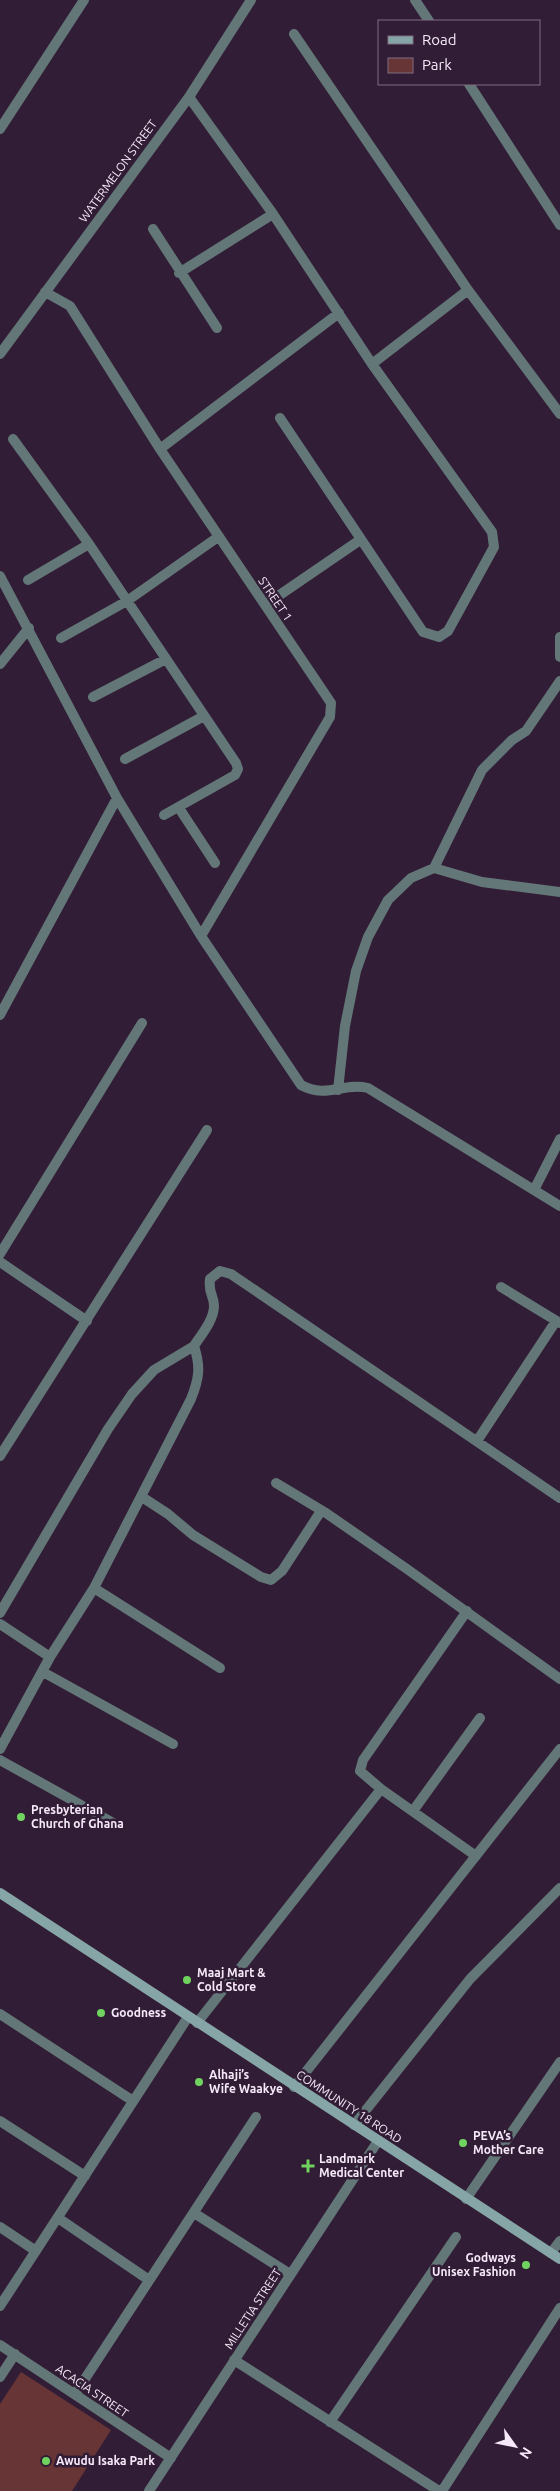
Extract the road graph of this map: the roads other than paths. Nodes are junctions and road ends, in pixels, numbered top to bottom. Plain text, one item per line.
1 (84, 0) edge
2 (252, 0) edge
3 (416, 0) edge
4 (428, 20) edge
5 (294, 34) dead end
6 (470, 85) edge
7 (189, 97) junction
8 (0, 129) edge
9 (273, 214) junction
10 (560, 225) edge
11 (152, 229) dead end
12 (179, 273) junction
13 (468, 290) junction
14 (45, 292) junction
15 (339, 313) junction
16 (217, 328) dead end
17 (0, 354) edge
18 (372, 364) junction
19 (559, 412) edge
20 (280, 418) dead end
21 (13, 439) dead end
22 (160, 449) junction
23 (218, 537) junction
24 (360, 540) junction
25 (89, 544) junction
26 (0, 576) edge
27 (28, 580) dead end
28 (127, 601) junction
29 (265, 605) junction
30 (29, 628) junction
31 (560, 637) edge
32 (61, 638) dead end
33 (560, 657) edge
34 (166, 659) junction
35 (0, 664) edge
36 (560, 681) edge
37 (93, 697) dead end
38 (204, 716) junction
39 (125, 759) dead end
40 (116, 798) junction
41 (179, 808) junction
42 (164, 815) dead end
43 (215, 863) dead end
44 (434, 868) junction
45 (560, 892) edge
46 (201, 936) junction
47 (0, 1015) edge
48 (142, 1023) dead end
49 (338, 1090) junction
50 (208, 1130) dead end
51 (560, 1139) edge
52 (534, 1190) junction
53 (560, 1206) edge
54 (0, 1254) edge
55 (0, 1262) edge
56 (501, 1287) dead end
57 (87, 1321) junction
58 (558, 1322) edge
59 (194, 1346) junction
60 (477, 1441) junction
61 (0, 1456) edge
62 (276, 1483) dead end
63 (142, 1497) junction
64 (560, 1498) edge
65 (321, 1512) junction
66 (94, 1588) junction
67 (467, 1611) junction
68 (0, 1613) edge
69 (0, 1624) edge
70 (50, 1657) junction
71 (220, 1668) dead end
72 (43, 1672) junction
73 (560, 1679) edge
74 (480, 1718) dead end
75 (173, 1744) dead end
76 (0, 1749) edge
77 (560, 1749) edge
78 (0, 1760) edge
79 (381, 1789) junction
80 (413, 1811) junction
81 (118, 1825) dead end
82 (476, 1856) junction
83 (560, 1888) edge
84 (0, 1893) edge
85 (0, 2014) edge
86 (188, 2017) junction
87 (197, 2023) junction
88 (560, 2062) edge
89 (294, 2087) junction
90 (134, 2101) junction
91 (256, 2117) dead end
92 (0, 2121) edge
93 (354, 2125) junction
94 (378, 2141) junction
95 (85, 2176) junction
96 (466, 2199) junction
97 (194, 2213) junction
98 (58, 2218) junction
99 (0, 2227) edge
100 (456, 2237) dead end
101 (560, 2240) edge
102 (36, 2251) junction
103 (556, 2256) edge
104 (290, 2274) junction
105 (150, 2280) junction
106 (0, 2306) edge
107 (560, 2308) edge
108 (0, 2345) edge
109 (15, 2354) junction
110 (234, 2360) junction
111 (0, 2377) edge
112 (75, 2394) junction
113 (330, 2422) junction
114 (171, 2458) junction
115 (149, 2491) edge
116 (440, 2491) edge

1 - 8 street
2 - 7 street, WATERMELON STREET
3 - 4 street
5 - 13 street
6 - 10 street
7 - 9 street
7 - 14 street, WATERMELON STREET
9 - 12 street
9 - 15 street
11 - 12 street
12 - 16 street
13 - 18 street
13 - 19 street
14 - 17 street, WATERMELON STREET
14 - 22 street, STREET 1
15 - 18 street
15 - 22 street
18 - 24 street
20 - 24 street
21 - 25 street
22 - 23 street, STREET 1
23 - 28 street
23 - 29 street, STREET 1
24 - 29 street
25 - 27 street
25 - 28 street
26 - 30 street
28 - 32 street
28 - 34 street
29 - 46 street, STREET 1
30 - 35 street
30 - 40 street
31 - 33 street
34 - 37 street
34 - 38 street
36 - 44 street
38 - 39 street
38 - 41 street
40 - 46 street
40 - 47 street
41 - 42 street
41 - 43 street
44 - 45 street
44 - 49 street
46 - 49 street
48 - 54 street
49 - 52 street
50 - 57 street
51 - 52 street
52 - 53 street
55 - 57 street
56 - 58 street
57 - 61 street
58 - 60 street
59 - 60 street
59 - 63 street
59 - 68 street
60 - 64 street
62 - 65 street
63 - 65 street
63 - 66 street
65 - 67 street
66 - 70 street
66 - 71 street
67 - 73 street
67 - 79 street
69 - 70 street
70 - 72 street
72 - 75 street
72 - 76 street
74 - 80 street
77 - 82 street
78 - 81 street
79 - 80 street
79 - 87 street
80 - 82 street
82 - 89 street
83 - 93 street
84 - 86 main road, COMMUNITY 18 ROAD
85 - 90 street
86 - 87 main road, COMMUNITY 18 ROAD
86 - 90 street
87 - 89 main road, COMMUNITY 18 ROAD
88 - 96 street
89 - 93 main road, COMMUNITY 18 ROAD
90 - 95 street
91 - 97 street
92 - 95 street
93 - 94 main road, COMMUNITY 18 ROAD
94 - 96 main road, COMMUNITY 18 ROAD
94 - 104 street, MILLETIA STREET
95 - 98 street
96 - 103 main road, COMMUNITY 18 ROAD
97 - 104 street
97 - 105 street
98 - 102 street
98 - 105 street
99 - 102 street
100 - 113 street
101 - 103 street
102 - 106 street
104 - 110 street, MILLETIA STREET
105 - 112 street
107 - 116 street
108 - 109 street, ACACIA STREET
109 - 111 street
109 - 112 street, ACACIA STREET
110 - 113 street
110 - 114 street, MILLETIA STREET
112 - 114 street, ACACIA STREET
113 - 116 street
114 - 115 street, MILLETIA STREET

